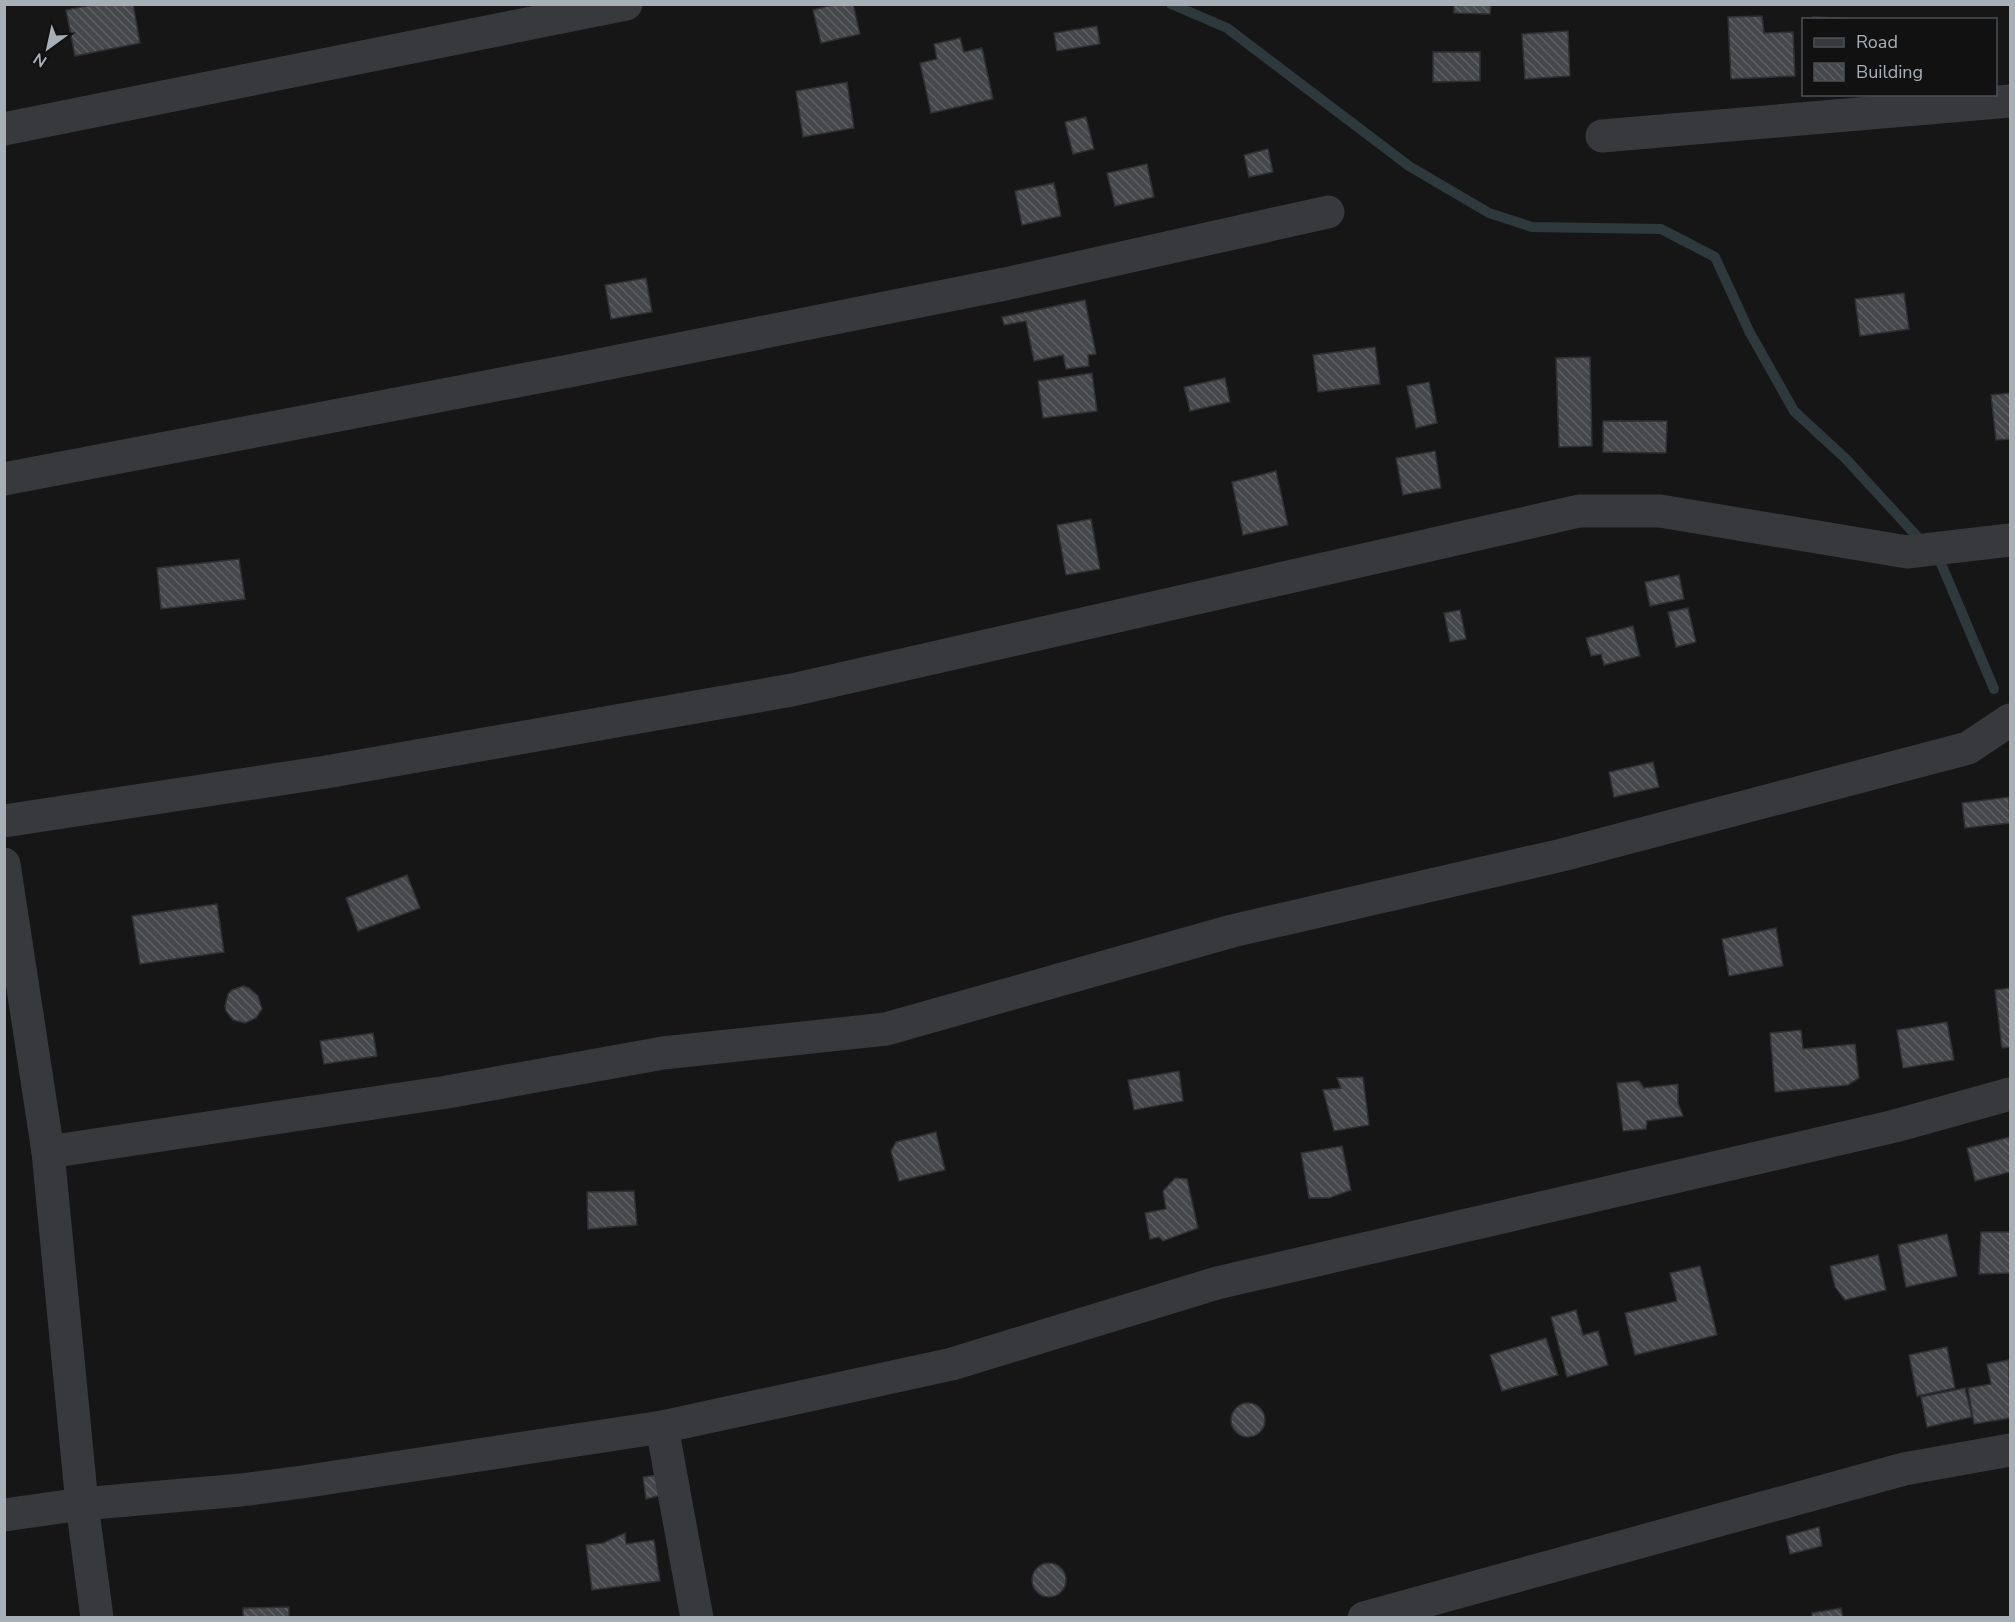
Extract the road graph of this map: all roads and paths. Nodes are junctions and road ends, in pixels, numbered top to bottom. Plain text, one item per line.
1 (626, 4) edge
2 (2010, 101) edge
3 (4, 129) edge
4 (1602, 135) dead end
5 (1328, 213) dead end
6 (4, 479) edge
7 (2010, 540) edge
8 (2010, 720) edge
9 (4, 821) edge
10 (4, 864) edge
11 (2010, 1094) edge
12 (48, 1152) junction
13 (662, 1427) junction
14 (2010, 1450) edge
15 (82, 1504) junction
16 (4, 1515) edge
17 (97, 1617) edge
18 (697, 1617) edge
19 (1364, 1617) edge

1 - 3 street
2 - 4 street
5 - 6 street
7 - 9 street
8 - 12 street
10 - 12 street
11 - 13 street
12 - 15 street
13 - 15 street
13 - 18 street
14 - 19 street
15 - 16 street
15 - 17 street

